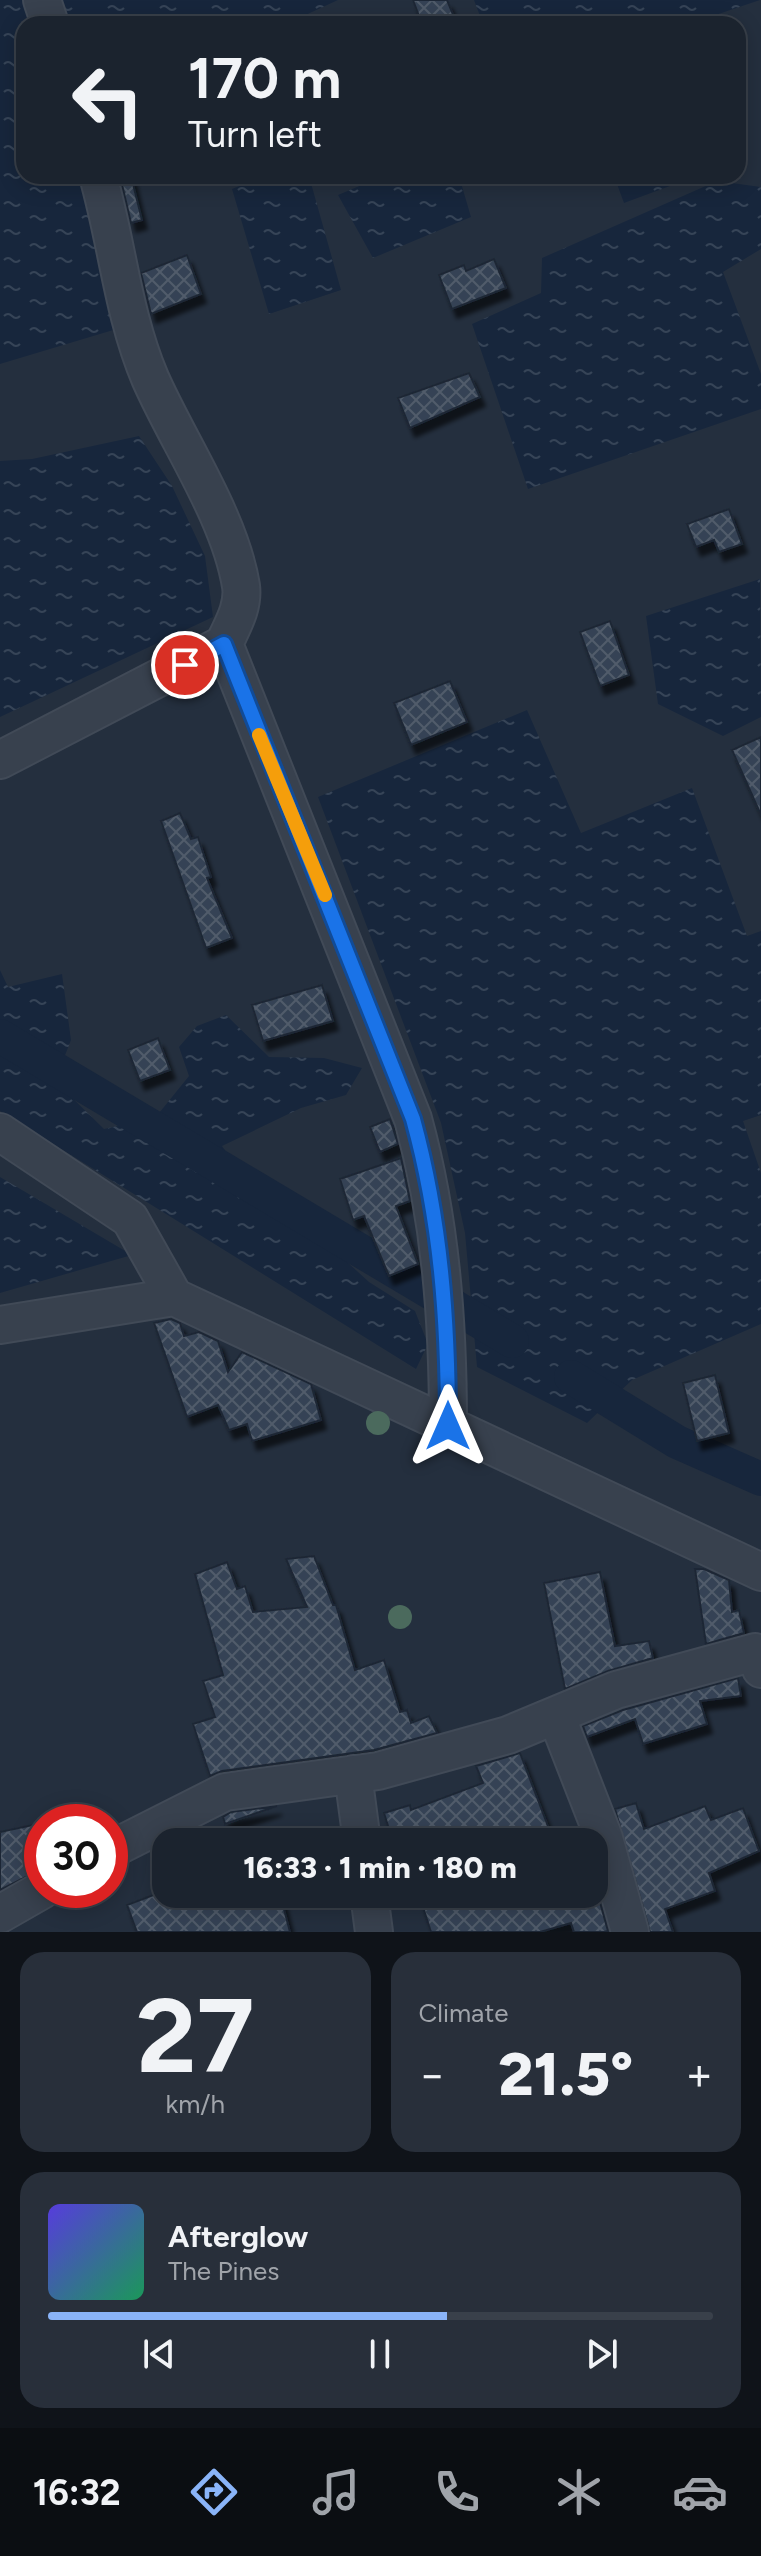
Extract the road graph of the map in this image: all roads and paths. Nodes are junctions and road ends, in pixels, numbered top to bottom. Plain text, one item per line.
1 (100, 184) edge
2 (224, 644) junction
3 (0, 760) edge
4 (0, 1132) edge
5 (174, 1297) junction
6 (0, 1325) edge
7 (448, 1426) junction
8 (761, 1572) edge
9 (761, 1669) edge
10 (556, 1715) junction
11 (353, 1774) junction
12 (360, 1828) edge
13 (128, 1841) edge
14 (24, 1900) edge
15 (371, 1908) edge
16 (0, 1914) edge
17 (374, 1932) edge
18 (630, 1932) edge

1 - 2 street
2 - 3 street
2 - 7 street
4 - 5 street
5 - 6 street
5 - 7 street
7 - 8 street
9 - 10 street
10 - 11 street
10 - 18 street
11 - 12 street
11 - 13 street
14 - 16 street
15 - 17 street

